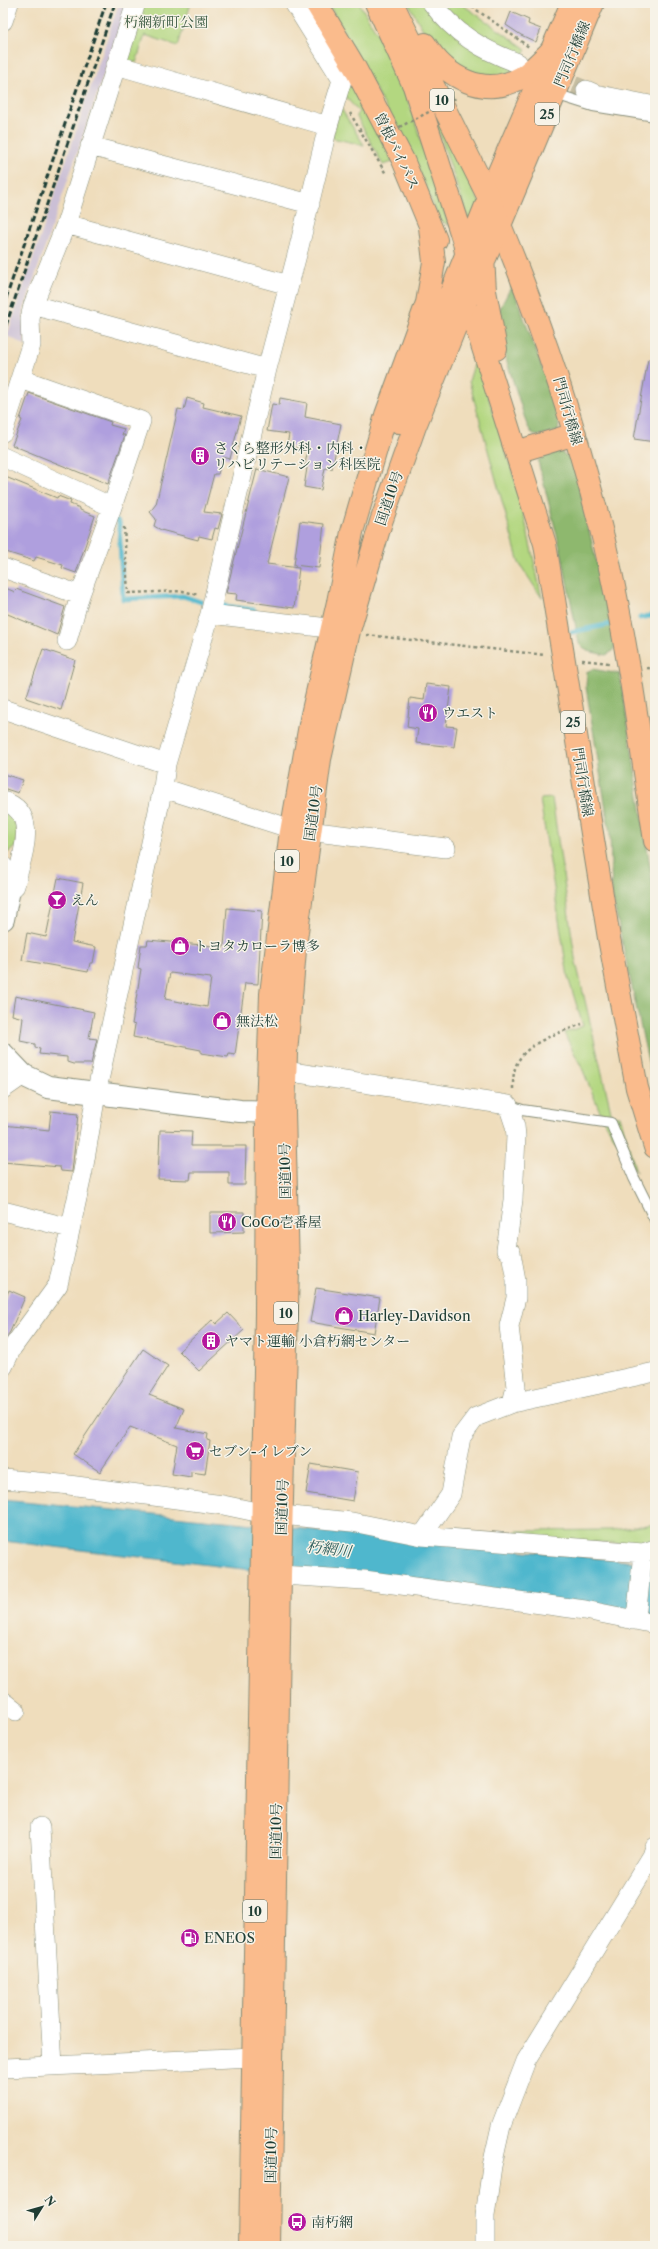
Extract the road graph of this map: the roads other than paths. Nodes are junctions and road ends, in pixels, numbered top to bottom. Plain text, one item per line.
1 (10, 3) edge
2 (136, 3) edge
3 (294, 3) edge
4 (316, 3) edge
5 (376, 3) edge
6 (392, 3) edge
7 (402, 3) edge
8 (432, 3) edge
9 (572, 3) edge
10 (593, 3) edge
11 (3, 21) edge
12 (540, 50) junction
13 (518, 63) dead end
14 (116, 65) junction
15 (586, 90) tunnel mouth
16 (555, 94) junction
17 (655, 106) edge
18 (655, 116) edge
19 (328, 126) junction
20 (90, 146) junction
21 (489, 198) junction
22 (310, 204) junction
23 (66, 224) junction
24 (430, 227) junction
25 (474, 252) junction
26 (514, 260) junction
27 (289, 285) junction
28 (33, 305) junction
29 (464, 305) junction
30 (454, 329) junction
31 (478, 332) junction
32 (267, 368) junction
33 (21, 379) junction
34 (3, 432) edge
35 (575, 434) junction
36 (522, 450) junction
37 (3, 457) edge
38 (111, 509) junction
39 (3, 568) edge
40 (80, 596) junction
41 (338, 602) junction
42 (212, 606) junction
43 (340, 630) junction
44 (67, 641) dead end
45 (6, 714) edge
46 (166, 764) junction
47 (163, 788) junction
48 (3, 801) edge
49 (301, 830) junction
50 (655, 841) edge
51 (446, 848) dead end
52 (3, 866) edge
53 (9, 890) junction
54 (3, 919) edge
55 (3, 1054) edge
56 (285, 1071) junction
57 (23, 1075) junction
58 (3, 1089) edge
59 (96, 1094) junction
60 (511, 1106) junction
61 (275, 1112) junction
62 (655, 1147) edge
63 (3, 1211) edge
64 (655, 1220) edge
65 (70, 1228) junction
66 (3, 1367) edge
67 (655, 1372) edge
68 (512, 1403) junction
69 (3, 1479) edge
70 (272, 1514) junction
71 (422, 1536) junction
72 (646, 1557) edge
73 (271, 1575) junction
74 (635, 1614) junction
75 (655, 1624) edge
76 (40, 1827) dead end
77 (655, 1847) edge
78 (254, 2057) junction
79 (53, 2066) junction
80 (5, 2068) dead end
81 (250, 2246) edge
82 (269, 2246) edge
83 (485, 2246) edge

1 - 11 street
2 - 14 street
3 - 19 street
4 - 24 main road, 曽根バイパス / 10
5 - 25 main road, 10
6 - 21 main road, 10
7 - 12 main road
8 - 13 street
9 - 12 main road, 門司行橋線 / 25
10 - 16 main road, 門司行橋線 / 25
12 - 21 main road, 門司行橋線 / 25
14 - 19 street
14 - 20 street
15 - 17 street
16 - 18 lane
16 - 25 main road, 門司行橋線 / 25
19 - 22 street
20 - 22 street
20 - 23 street
21 - 25 main road, 門司行橋線
22 - 27 street
23 - 27 street
23 - 28 street
24 - 25 main road, 曽根バイパス / 10
24 - 25 main road
24 - 41 main road, 国道10号 / 10
25 - 26 main road, 門司行橋線
25 - 26 main road
25 - 29 main road, 曽根バイパス / 10
25 - 29 main road, 国道10号 / 10
25 - 36 main road
25 - 41 main road, 10
26 - 35 main road, 門司行橋線
27 - 32 street
28 - 32 street
28 - 33 street
29 - 30 main road, 国道10号 / 10
29 - 31 main road, 門司行橋線 / 25
30 - 31 main road
30 - 43 main road, 国道10号 / 10
31 - 36 main road, 門司行橋線 / 25
32 - 42 street
33 - 34 street
33 - 38 street
35 - 36 main road
35 - 50 main road, 門司行橋線
36 - 62 main road, 門司行橋線 / 25
37 - 38 street
38 - 40 street
39 - 40 street
40 - 44 street
41 - 43 main road, 国道10号 / 10
42 - 43 street
42 - 46 street
43 - 49 main road, 国道10号 / 10
45 - 46 street
46 - 47 street
47 - 49 street
47 - 59 street
48 - 53 street
49 - 51 street
49 - 56 main road, 国道10号 / 10
49 - 61 main road, 国道10号 / 10
52 - 53 street
53 - 54 street
55 - 57 street
56 - 60 street
56 - 61 main road, 国道10号 / 10
57 - 58 street
57 - 59 street
59 - 61 street
59 - 65 street
60 - 64 lane
60 - 68 street
61 - 70 main road, 国道10号 / 10
63 - 65 street
65 - 66 street
67 - 68 street
68 - 71 street
69 - 70 street
70 - 71 street
70 - 73 main road, 国道10号 / 10
71 - 72 street
72 - 74 street
73 - 74 street
73 - 78 main road, 国道10号 / 10
73 - 82 main road, 国道10号 / 10
74 - 75 street
76 - 79 street
77 - 83 street
78 - 79 street
78 - 81 main road, 国道10号 / 10
79 - 80 street

